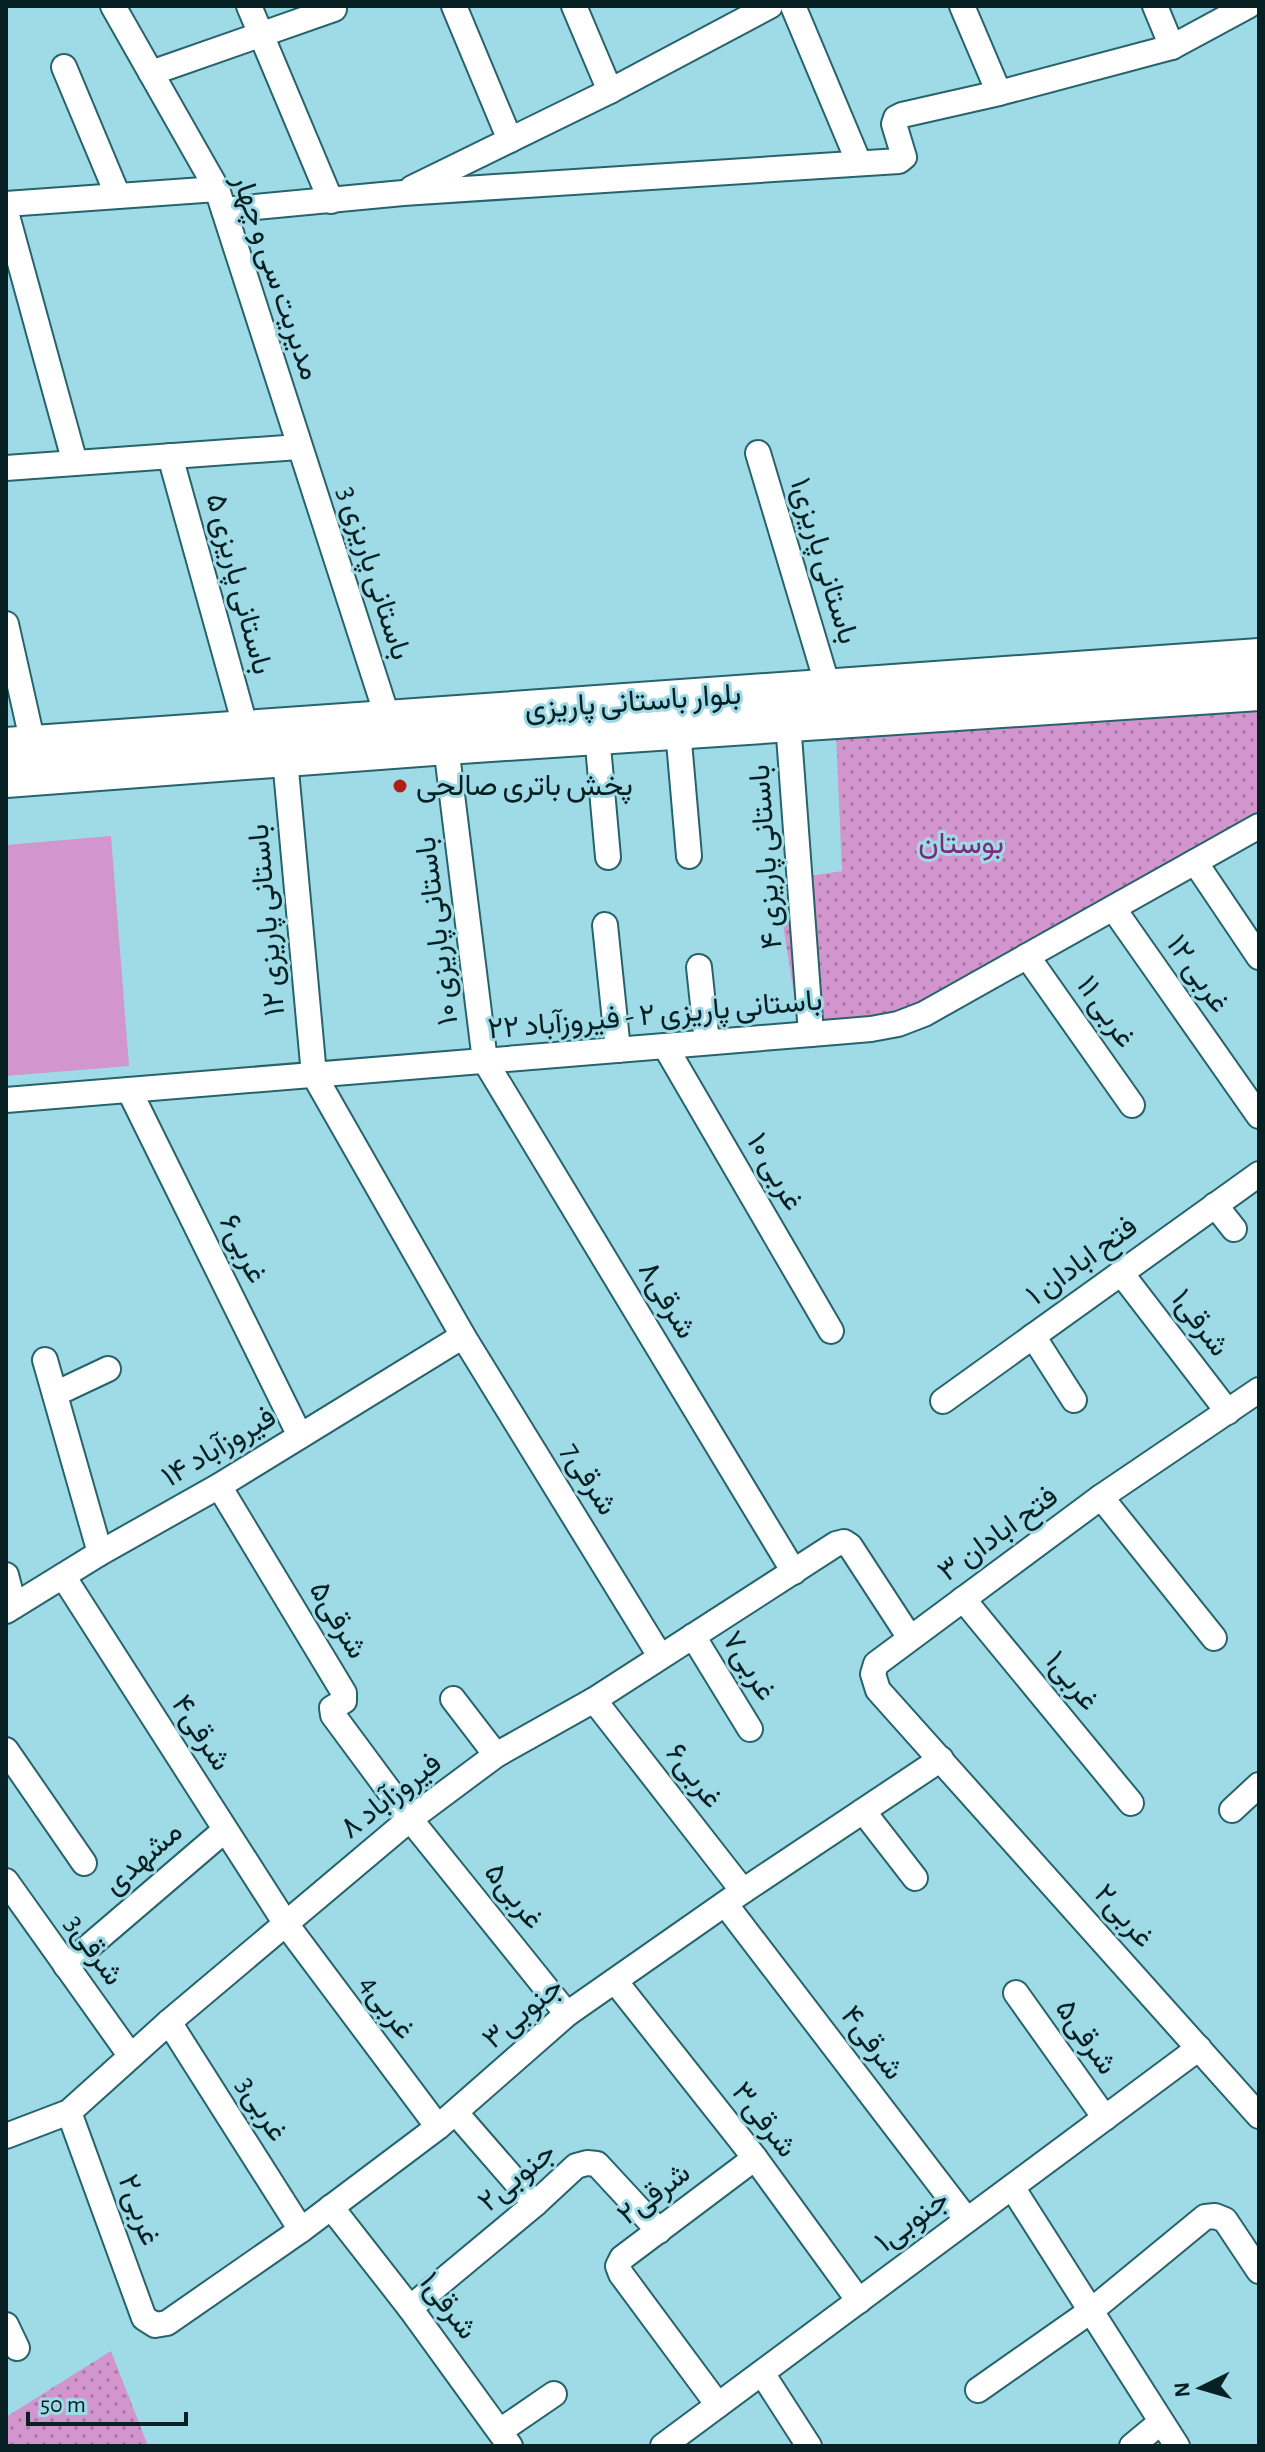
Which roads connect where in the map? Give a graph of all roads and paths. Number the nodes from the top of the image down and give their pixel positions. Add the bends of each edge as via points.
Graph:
1 (113, 6) edge
2 (249, 6) edge
3 (454, 6) edge
4 (574, 6) edge
5 (770, 6) edge
6 (793, 6) edge
7 (962, 6) edge
8 (1155, 6) edge
9 (1248, 6) edge
10 (334, 9) dead end
11 (261, 33) junction
12 (1172, 47) junction
13 (64, 67) dead end
14 (151, 73) junction
15 (610, 91) junction
16 (999, 93) junction
17 (510, 140) junction
18 (859, 163) junction
19 (403, 193) junction
20 (118, 196) junction
21 (220, 200) junction
22 (331, 201) junction
23 (6, 204) edge
24 (6, 212) edge
25 (299, 447) junction
26 (758, 453) dead end
27 (170, 456) junction
28 (75, 463) junction
29 (6, 468) edge
30 (6, 624) edge
31 (1259, 657) edge
32 (828, 687) junction
33 (1259, 692) edge
34 (388, 719) junction
35 (788, 722) junction
36 (246, 729) junction
37 (678, 730) junction
38 (597, 735) junction
39 (19, 745) edge
40 (446, 746) junction
41 (285, 759) junction
42 (6, 779) edge
43 (1259, 826) edge
44 (689, 856) dead end
45 (608, 857) dead end
46 (1195, 862) junction
47 (1113, 908) junction
48 (605, 925) dead end
49 (1027, 956) junction
50 (1259, 957) edge
51 (699, 967) dead end
52 (811, 1034) junction
53 (707, 1042) junction
54 (665, 1046) junction
55 (618, 1050) junction
56 (485, 1061) junction
57 (314, 1075) junction
58 (129, 1090) junction
59 (6, 1100) edge
60 (1132, 1105) dead end
61 (1259, 1116) edge
62 (1259, 1174) edge
63 (1215, 1205) junction
64 (1234, 1229) dead end
65 (1121, 1273) junction
66 (831, 1331) dead end
67 (463, 1336) junction
68 (1033, 1336) junction
69 (45, 1360) dead end
70 (108, 1369) dead end
71 (1259, 1390) edge
72 (55, 1394) junction
73 (1074, 1400) dead end
74 (943, 1401) dead end
75 (1228, 1412) junction
76 (300, 1436) junction
77 (219, 1486) junction
78 (1101, 1497) junction
79 (100, 1553) junction
80 (794, 1572) junction
81 (6, 1575) edge
82 (63, 1576) junction
83 (963, 1599) junction
84 (10, 1608) edge
85 (693, 1636) junction
86 (910, 1638) junction
87 (1214, 1638) dead end
88 (660, 1656) junction
89 (453, 1699) dead end
90 (594, 1700) junction
91 (750, 1729) dead end
92 (6, 1750) edge
93 (496, 1755) junction
94 (941, 1759) junction
95 (1259, 1785) edge
96 (1131, 1803) dead end
97 (1232, 1810) dead end
98 (863, 1811) junction
99 (410, 1819) junction
100 (225, 1830) junction
101 (84, 1863) dead end
102 (915, 1878) dead end
103 (6, 1881) edge
104 (735, 1898) junction
105 (286, 1924) junction
106 (66, 1966) junction
107 (615, 1981) junction
108 (1016, 1993) dead end
109 (567, 2014) junction
110 (169, 2022) junction
111 (1199, 2048) junction
112 (130, 2055) junction
113 (69, 2112) junction
114 (1259, 2116) edge
115 (1105, 2118) junction
116 (447, 2120) junction
117 (6, 2134) edge
118 (755, 2158) junction
119 (1012, 2187) junction
120 (535, 2204) junction
121 (331, 2207) junction
122 (967, 2220) junction
123 (301, 2230) junction
124 (659, 2231) junction
125 (1259, 2271) edge
126 (859, 2301) junction
127 (410, 2308) junction
128 (1092, 2310) junction
129 (6, 2325) edge
130 (155, 2325) joint
131 (17, 2348) dead end
132 (762, 2373) junction
133 (978, 2390) dead end
134 (554, 2394) dead end
135 (718, 2405) junction
136 (1161, 2422) junction
137 (505, 2438) edge
138 (663, 2446) edge
139 (809, 2446) edge
140 (1132, 2446) edge
141 (1177, 2446) edge

1 - 14 street, مدیریت سی و چهار
2 - 11 street
3 - 17 street
4 - 15 street
5 - 15 street
6 - 18 street
7 - 16 street
8 - 12 street
9 - 12 street
10 - 11 street
11 - 14 street
11 - 22 street
12 - 16 street
13 - 20 street
14 - 21 street, مدیریت سی و چهار
15 - 17 street
16 - 18 street via 896,118 904,157
17 - 19 street
18 - 19 street
19 - 22 street
20 - 21 street
20 - 23 street
21 - 22 street
21 - 25 street, مدیریت سی و چهار
24 - 28 street
25 - 27 street
25 - 34 street, باستانی پاریزی 3
26 - 32 street, باستانی پاریزی۱
27 - 28 street
27 - 36 street, باستانی پاریزی ۵
28 - 29 street
30 - 39 street
31 - 32 main road, بلوار باستانی پاریزی
32 - 34 main road, بلوار باستانی پاریزی
33 - 35 main road, بلوار باستانی پاریزی
34 - 36 main road, بلوار باستانی پاریزی
35 - 37 main road, بلوار باستانی پاریزی
35 - 52 street, باستانی پاریزی ۴
36 - 39 main road, بلوار باستانی پاریزی
37 - 38 main road, بلوار باستانی پاریزی
37 - 44 street
38 - 40 main road, بلوار باستانی پاریزی
38 - 45 street
40 - 41 main road, بلوار باستانی پاریزی
40 - 56 street, باستانی پاریزی ۱۰
41 - 42 main road, بلوار باستانی پاریزی
41 - 57 street, باستانی پاریزی ۱۲
43 - 46 street, باستانی پاریزی ۲ - فیروزآباد ۲۲
46 - 47 street, باستانی پاریزی ۲ - فیروزآباد ۲۲
46 - 50 street
47 - 49 street, باستانی پاریزی ۲ - فیروزآباد ۲۲
47 - 61 street, غربی ۱۲
48 - 55 street
49 - 52 street, باستانی پاریزی ۲ - فیروزآباد ۲۲ via 898,1024
49 - 60 street, غربی ۱۱
51 - 53 street
52 - 53 street, باستانی پاریزی ۲ - فیروزآباد ۲۲
53 - 54 street, باستانی پاریزی ۲ - فیروزآباد ۲۲
54 - 55 street, باستانی پاریزی ۲ - فیروزآباد ۲۲
54 - 66 street, غربی ۱۰
55 - 56 street, باستانی پاریزی ۲ - فیروزآباد ۲۲
56 - 57 street, باستانی پاریزی ۲ - فیروزآباد ۲۲
56 - 80 street, شرقی۸
57 - 58 street, باستانی پاریزی ۲ - فیروزآباد ۲۲
57 - 67 street, شرقی7
58 - 59 street, باستانی پاریزی ۲ - فیروزآباد ۲۲
58 - 76 street, غربی۶
62 - 63 street, فتح ابادان ۱
63 - 64 street
63 - 65 street, فتح ابادان ۱
65 - 68 street, فتح ابادان ۱
65 - 75 street, شرقی۱
67 - 76 street, فیروزآباد ۱۴
67 - 88 street, شرقی7
68 - 73 street
68 - 74 street, فتح ابادان ۱
69 - 72 street
70 - 72 street
71 - 75 street, فتح ابادان ۳
72 - 79 street
75 - 78 street, فتح ابادان ۳
76 - 77 street, فیروزآباد ۱۴
77 - 79 street, فیروزآباد ۱۴
77 - 99 street, شرقی۵ via 344,1693 344,1701 332,1708 333,1715
78 - 83 street, فتح ابادان ۳
78 - 87 street
79 - 82 street, فیروزآباد ۱۴
80 - 85 street, فیروزآباد ۸
80 - 86 street, فیروزآباد ۸ via 844,1542
81 - 84 street
82 - 84 street, فیروزآباد ۱۴
82 - 100 street, شرقی۴
83 - 86 street, فتح ابادان ۳
83 - 96 street, غربی۱
85 - 88 street, فیروزآباد ۸
85 - 91 street, غربی۷
86 - 94 street, فتح ابادان ۳ via 876,1664 873,1674 878,1690
88 - 90 street, فیروزآباد ۸
89 - 93 street
90 - 93 street, فیروزآباد ۸
90 - 104 street, غربی۶
92 - 101 street
93 - 99 street, فیروزآباد ۸
94 - 98 street, جنوبی۳
94 - 111 street, غربی۲
95 - 97 street
98 - 102 street
98 - 104 street, جنوبی۳
99 - 105 street, فیروزآباد ۸
99 - 109 street, غربی۵
100 - 105 street, شرقی۴
100 - 106 street, مشهدی
103 - 106 street, شرقی3
104 - 107 street, جنوبی۳
104 - 122 street, شرقی۴
105 - 110 street, فیروزآباد ۸
105 - 116 street, غربی4
106 - 112 street, شرقی3
107 - 109 street, جنوبی۳
107 - 118 street, شرقی۳
108 - 115 street, شرقی۵
109 - 116 street, جنوبی۳
110 - 112 street, فیروزآباد ۸
110 - 123 street, غربی3
111 - 114 street, غربی۲
111 - 115 street, جنوبی۱
112 - 113 street, فیروزآباد ۸
113 - 117 street, فیروزآباد ۸
113 - 130 street, غربی۲ via 144,2318
115 - 119 street, جنوبی۱
116 - 120 street, غربی4
116 - 121 street, جنوبی۳
118 - 124 street, شرقی۲
118 - 126 street, شرقی۳
119 - 122 street, جنوبی۱
119 - 128 street
120 - 124 street, جنوبی۲ via 576,2166 597,2164
120 - 127 street, جنوبی۲
121 - 123 street, جنوبی۳
121 - 127 street, شرقی۱
122 - 126 street, جنوبی۱
123 - 130 street, جنوبی۳ via 167,2323
124 - 135 street, شرقی۲ via 618,2266
125 - 128 street via 1225,2220 1205,2217
126 - 132 street, جنوبی۱
127 - 137 street, شرقی۱
128 - 133 street
128 - 136 street
129 - 131 street
132 - 135 street, جنوبی۱
132 - 139 street
134 - 137 street
135 - 138 street, جنوبی۱
136 - 140 street
136 - 141 street

